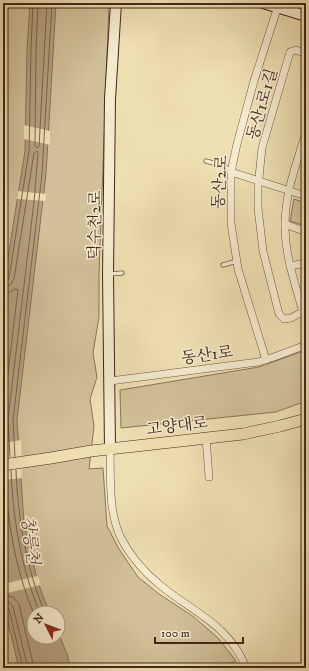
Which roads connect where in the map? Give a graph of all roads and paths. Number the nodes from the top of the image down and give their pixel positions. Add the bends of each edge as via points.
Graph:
1 (116, 3) edge
2 (263, 3) edge
3 (279, 6) edge
4 (306, 16) edge
5 (306, 54) edge
6 (306, 132) edge
7 (303, 153) edge
8 (206, 161) dead end
9 (231, 172) junction
10 (259, 181) junction
11 (289, 190) junction
12 (306, 196) edge
13 (285, 224) junction
14 (306, 232) edge
15 (237, 261) junction
16 (306, 263) edge
17 (223, 265) dead end
18 (290, 266) junction
19 (122, 273) dead end
20 (108, 274) junction
21 (305, 311) edge
22 (306, 345) edge
23 (266, 360) junction
24 (110, 381) junction
25 (306, 419) edge
26 (206, 438) junction
27 (110, 449) junction
28 (3, 464) edge
29 (209, 477) dead end
30 (246, 668) edge

1 - 20 street, 덕수천2로 via 110,99
2 - 3 street
3 - 4 street
3 - 9 street, 동산2로 via 252,88
5 - 10 street, 동산1로1길 via 296,50 290,52 262,148
6 - 7 street
7 - 11 street
8 - 9 lane via 224,166
9 - 10 street
9 - 15 street, 동산2로 via 230,222
10 - 11 street
10 - 21 street via 258,208 262,251 279,314 284,319
11 - 12 street
11 - 13 street
13 - 14 street
13 - 18 street
15 - 17 lane
15 - 23 street, 동산2로
16 - 18 street
18 - 21 street
19 - 20 lane
20 - 24 street, 덕수천2로
22 - 23 street, 동산1로
23 - 24 street, 동산1로
24 - 27 street, 덕수천2로
25 - 26 main road, 고양대로 via 243,434
26 - 27 main road, 고양대로
26 - 29 street
27 - 28 main road, 고양대로
27 - 30 street via 112,506 120,535 130,554 160,585 218,627 234,646

